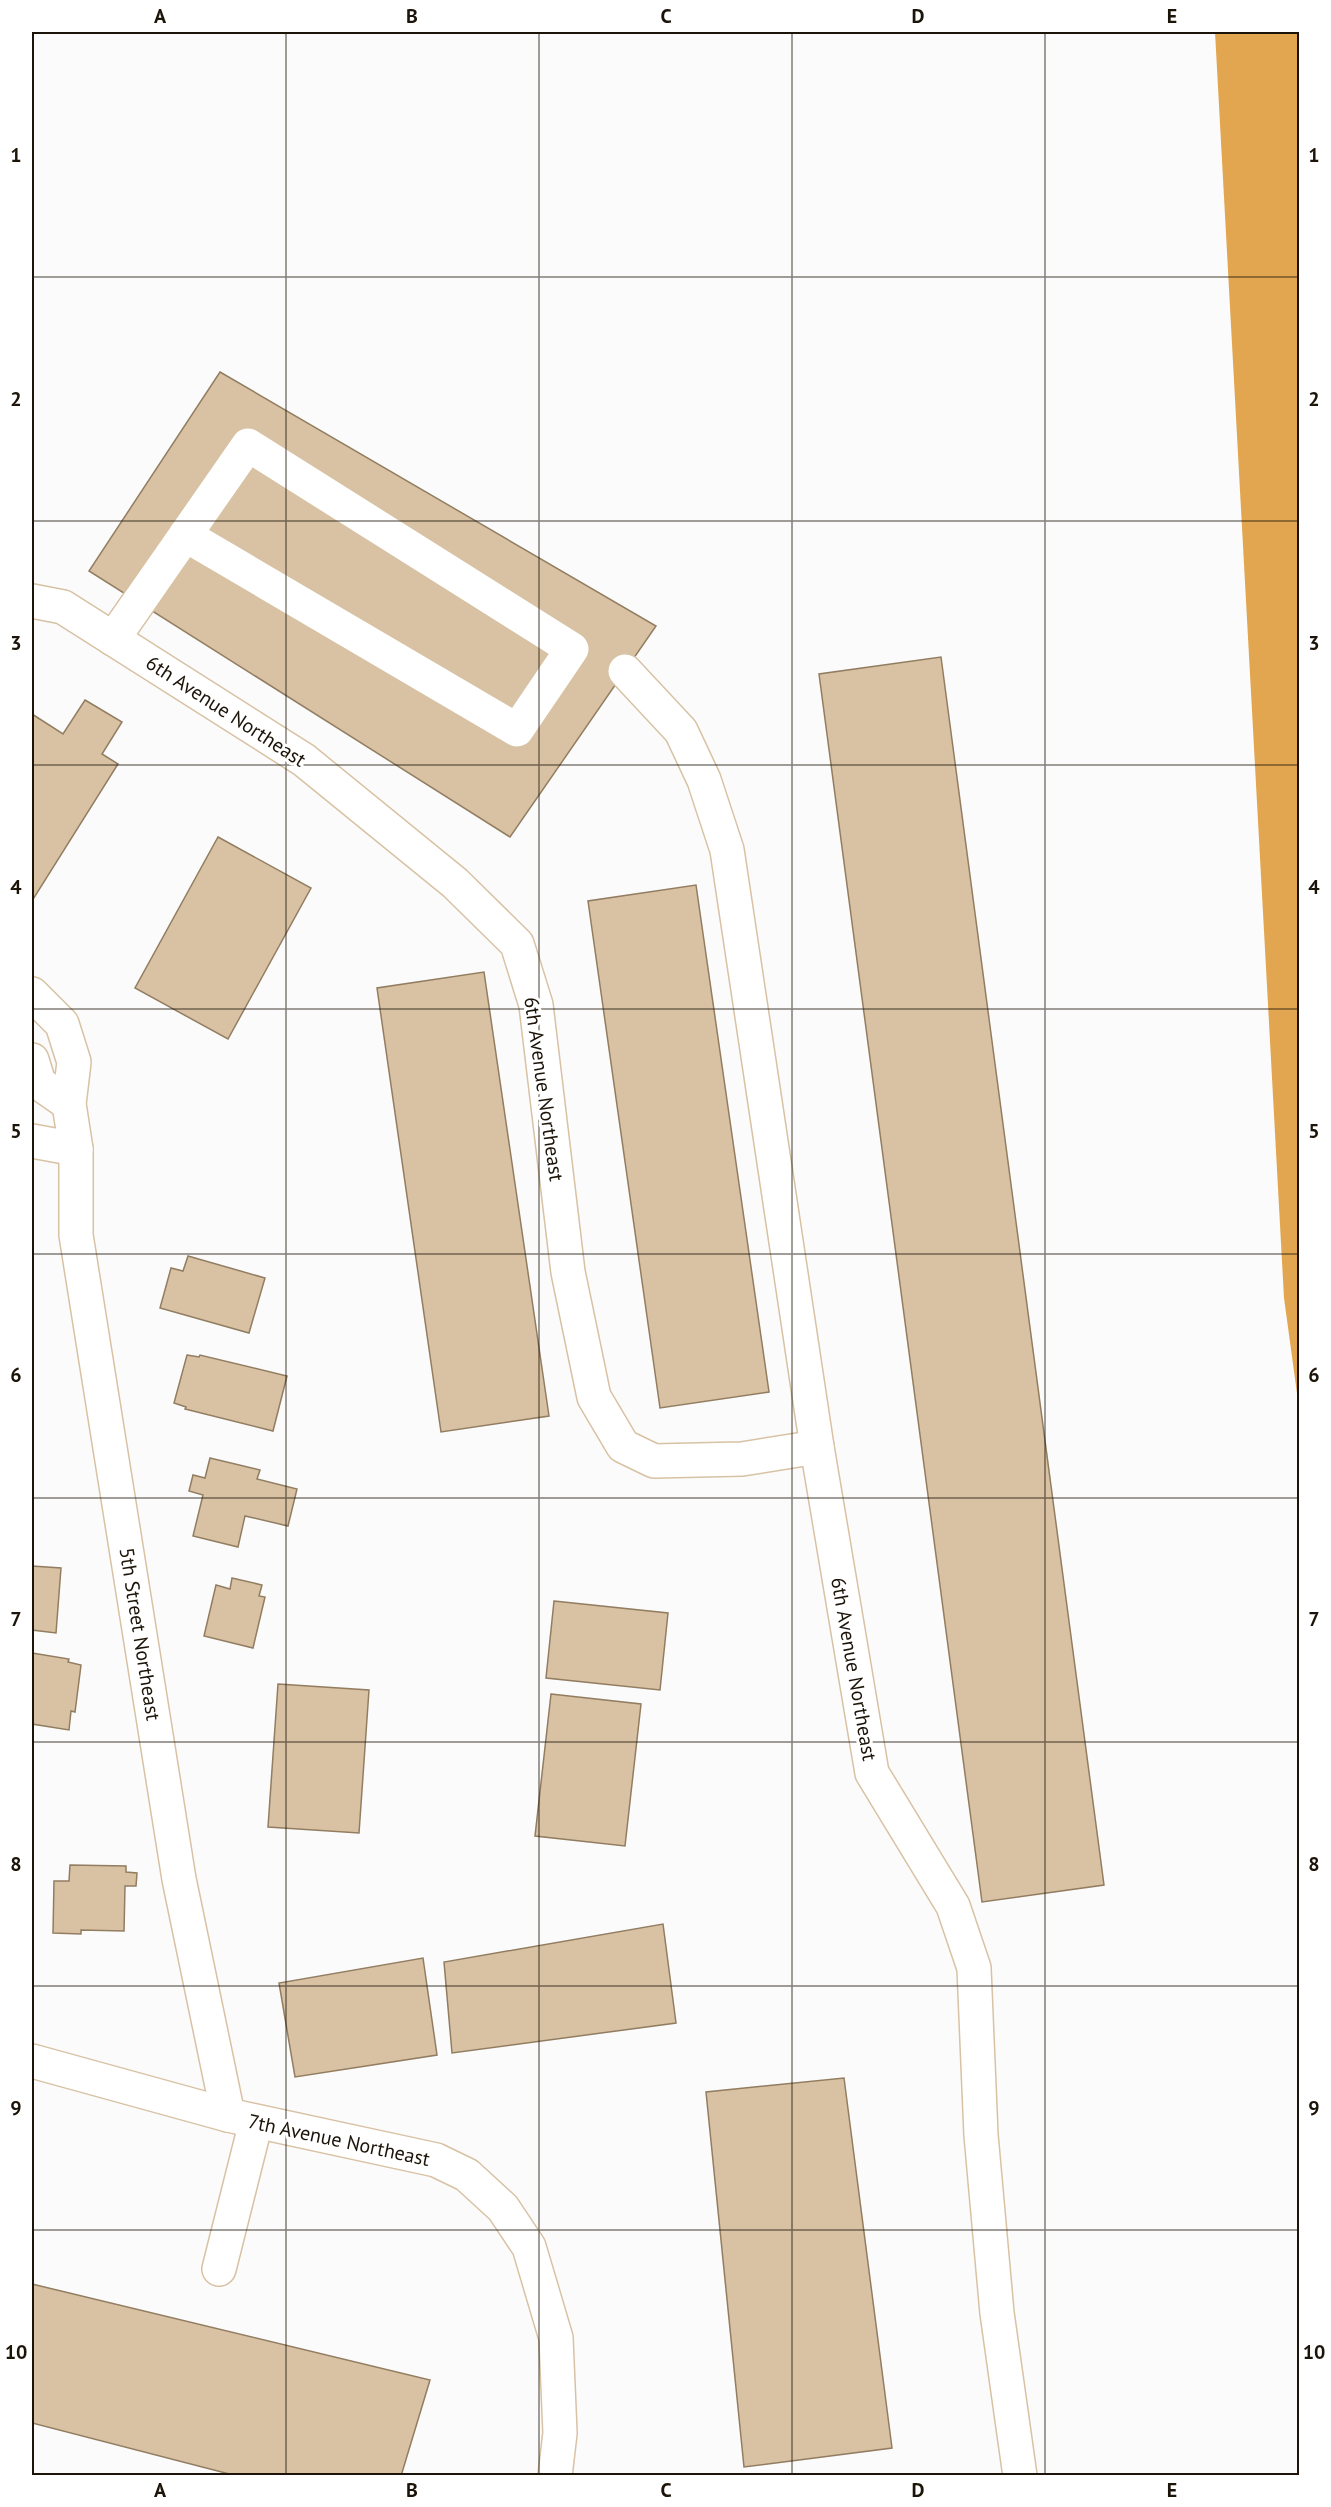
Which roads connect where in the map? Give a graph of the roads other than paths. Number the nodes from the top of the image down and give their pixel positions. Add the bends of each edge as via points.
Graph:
1 (185, 535) junction
2 (32, 601) edge
3 (113, 639) junction
4 (625, 671) dead end
5 (32, 994) edge
6 (32, 1060) edge
7 (32, 1100) edge
8 (69, 1104) junction
9 (32, 1141) edge
10 (76, 1149) junction
11 (817, 1447) junction
12 (32, 2061) edge
13 (242, 2119) junction
14 (219, 2269) dead end
15 (555, 2475) edge
16 (1020, 2475) edge

1 - 1 street via 248,446 572,650 517,730
1 - 3 street
2 - 3 street, 6th Avenue Northeast via 63,607
3 - 11 street, 6th Avenue Northeast via 304,760 455,883 517,944 536,1005 568,1272 594,1397 623,1446 654,1461 742,1459
4 - 11 street, 6th Avenue Northeast via 681,730 704,780 727,850
5 - 8 street, 5th Street Northeast via 62,1024 74,1062
6 - 8 street via 39,1083
7 - 8 street
8 - 10 street, 5th Street Northeast
9 - 10 street
10 - 13 street, 5th Street Northeast via 76,1235 179,1879
11 - 16 street, 6th Avenue Northeast via 872,1773 953,1906 974,1968 986,2194 997,2313
12 - 13 street, 7th Avenue Northeast
13 - 14 street
13 - 15 street, 7th Avenue Northeast via 436,2160 467,2175 503,2208 529,2247 556,2338 560,2433

